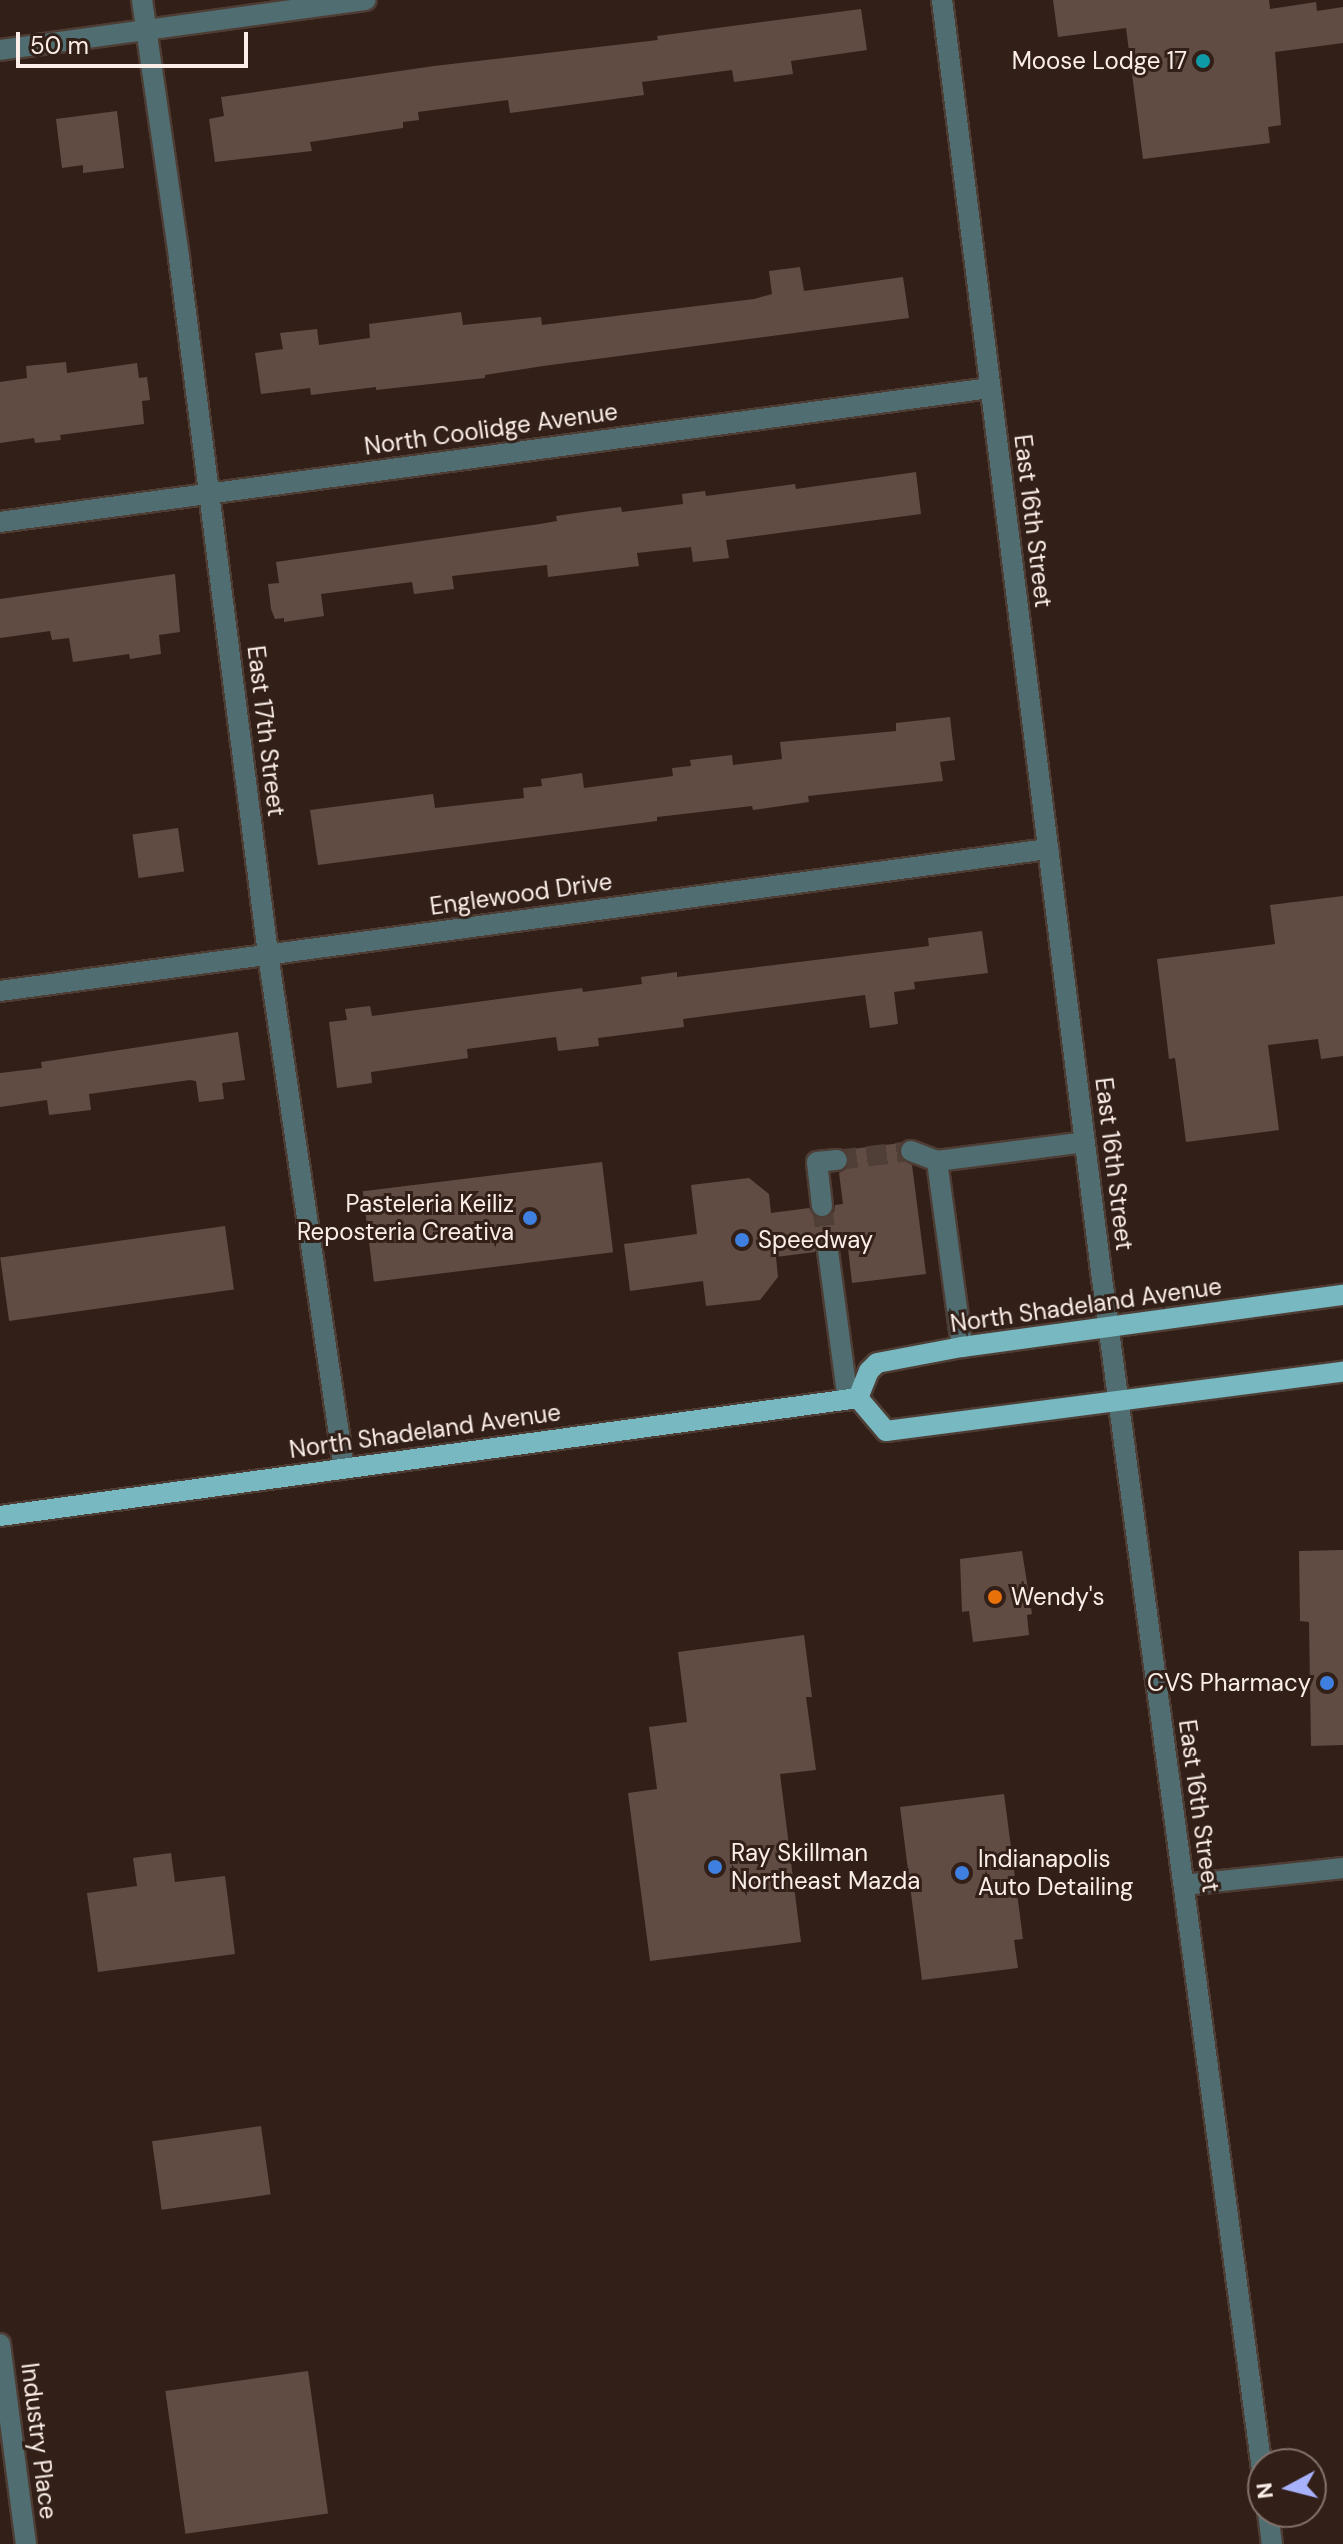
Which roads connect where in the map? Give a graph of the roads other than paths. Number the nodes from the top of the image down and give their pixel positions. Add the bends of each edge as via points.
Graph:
1 (142, 0) edge
2 (366, 0) edge
3 (942, 0) edge
4 (146, 30) junction
5 (0, 50) edge
6 (990, 388) junction
7 (209, 493) junction
8 (0, 522) edge
9 (1048, 849) junction
10 (268, 954) junction
11 (0, 991) edge
12 (1085, 1142) junction
13 (911, 1151) tunnel mouth
14 (837, 1160) tunnel mouth
15 (937, 1161) junction
16 (822, 1206) tunnel mouth
17 (828, 1251) tunnel mouth
18 (1343, 1295) edge
19 (1108, 1327) junction
20 (962, 1347) junction
21 (1343, 1372) edge
22 (853, 1399) junction
23 (1118, 1401) junction
24 (344, 1468) junction
25 (0, 1516) edge
26 (1343, 1868) edge
27 (1184, 1885) junction
28 (0, 2344) edge
29 (1259, 2448) edge
30 (26, 2544) edge

1 - 4 street, East 17th Street
2 - 4 street
3 - 6 street, East 16th Street
4 - 5 street
4 - 7 street, East 17th Street
6 - 7 street, North Coolidge Avenue
6 - 9 street, East 16th Street
7 - 8 street, North Coolidge Avenue
7 - 10 street, East 17th Street
9 - 10 street, Englewood Drive
9 - 12 street, East 16th Street
10 - 11 street, Englewood Drive
10 - 24 street, East 17th Street
12 - 15 street
12 - 19 street, East 16th Street
13 - 15 street
14 - 16 street via 817,1162
15 - 20 street
17 - 22 street
18 - 19 main road, North Shadeland Avenue
19 - 20 main road, North Shadeland Avenue
19 - 23 street, East 16th Street
20 - 22 main road, North Shadeland Avenue via 877,1363
21 - 23 main road
22 - 23 main road via 886,1431
22 - 24 main road, North Shadeland Avenue
23 - 27 street, East 16th Street
24 - 25 main road, North Shadeland Avenue
26 - 27 street
27 - 29 street, East 16th Street
28 - 30 street, Industry Place

